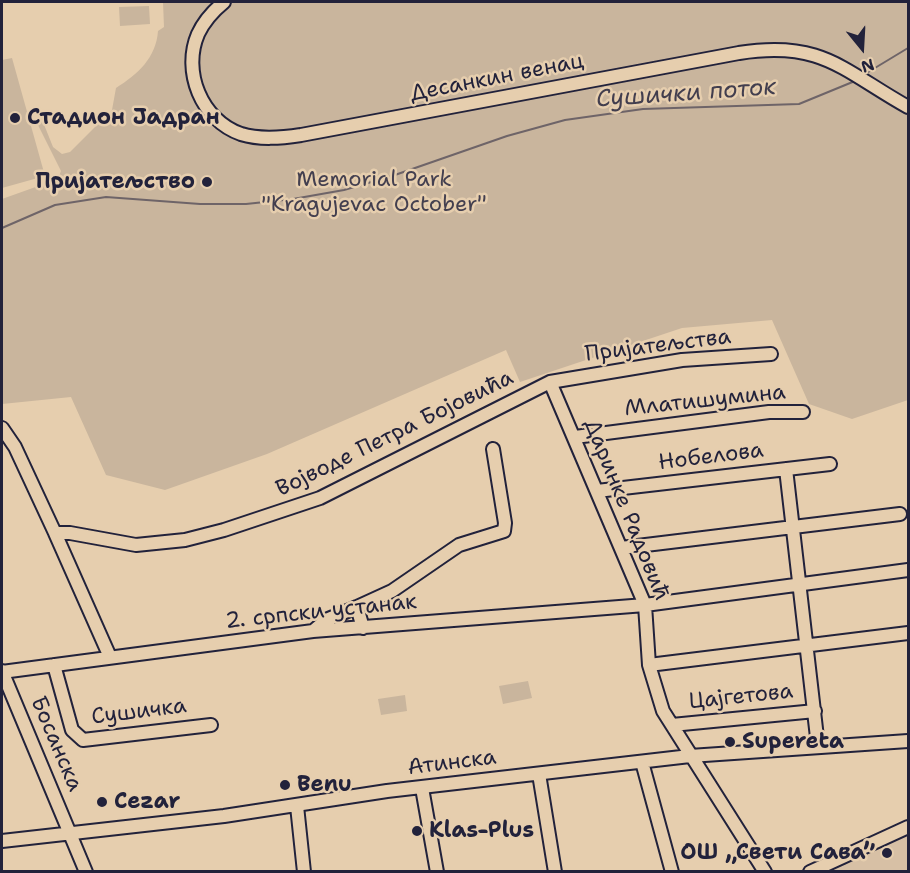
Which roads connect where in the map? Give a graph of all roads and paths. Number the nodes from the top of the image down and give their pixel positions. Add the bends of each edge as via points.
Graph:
1 (224, 2) edge
2 (909, 107) edge
3 (771, 354) dead end
4 (550, 382) junction
5 (803, 412) dead end
6 (2, 428) edge
7 (575, 437) junction
8 (493, 449) dead end
9 (830, 464) dead end
10 (786, 469) junction
11 (597, 491) junction
12 (900, 514) dead end
13 (794, 526) junction
14 (55, 533) junction
15 (621, 548) junction
16 (909, 570) edge
17 (800, 585) junction
18 (645, 605) junction
19 (357, 607) junction
20 (363, 628) junction
21 (313, 631) junction
22 (909, 633) edge
23 (808, 647) junction
24 (110, 657) junction
25 (54, 665) junction
26 (650, 665) junction
27 (2, 672) edge
28 (815, 711) junction
29 (211, 725) dead end
30 (672, 725) junction
31 (909, 741) edge
32 (818, 746) junction
33 (690, 756) junction
34 (642, 762) junction
35 (539, 774) junction
36 (422, 788) junction
37 (297, 806) junction
38 (909, 827) edge
39 (72, 834) junction
40 (2, 841) edge
41 (87, 872) edge
42 (304, 872) edge
43 (437, 872) edge
44 (555, 872) edge
45 (672, 872) edge
46 (765, 872) edge
47 (810, 872) edge

1 - 2 street, Десанкин венац via 205,20 196,39 191,62 195,84 204,103 219,120 237,132 262,138 311,133 764,49 811,53 852,72
3 - 4 street, Пријатељства via 682,360
4 - 7 street, Даринке Радовић
4 - 14 street, Војводе Петра Бојовића via 320,498 263,519 185,540 148,544 122,544 70,532
5 - 7 street, Млатишумина via 769,412
6 - 14 street via 15,447
7 - 11 street, Даринке Радовић
8 - 19 street via 506,523 501,534 459,545 392,591
9 - 10 street, Нобелова
10 - 11 street, Нобелова
10 - 13 street
11 - 15 street, Даринке Радовић
12 - 13 street
13 - 15 street
13 - 17 street
14 - 24 street
15 - 18 street, Даринке Радовић
16 - 17 street, 2. српски устанак
17 - 18 street, 2. српски устанак
17 - 23 street
18 - 20 street, 2. српски устанак
18 - 26 street, Даринке Радовић
19 - 20 street
19 - 21 street via 326,620
20 - 21 street, 2. српски устанак
21 - 24 street, 2. српски устанак
22 - 23 street
23 - 26 street
23 - 28 street
24 - 25 street, 2. српски устанак
25 - 27 street, 2. српски устанак
25 - 29 street, Сушичка via 72,730 83,740
26 - 30 street, Даринке Радовић via 654,688
27 - 39 street, Босанска
28 - 30 street, Цајгетова
28 - 32 street
30 - 33 street, Даринке Радовић
31 - 32 street, Атинска
32 - 33 street, Атинска
33 - 34 street, Атинска
33 - 46 street, Даринке Радовић
34 - 35 street, Атинска
34 - 45 street
35 - 36 street, Атинска
35 - 44 street
36 - 37 street, Атинска
36 - 43 street
37 - 39 street, Атинска
37 - 42 street
38 - 47 street
39 - 40 street, Атинска
39 - 41 street, Босанска

